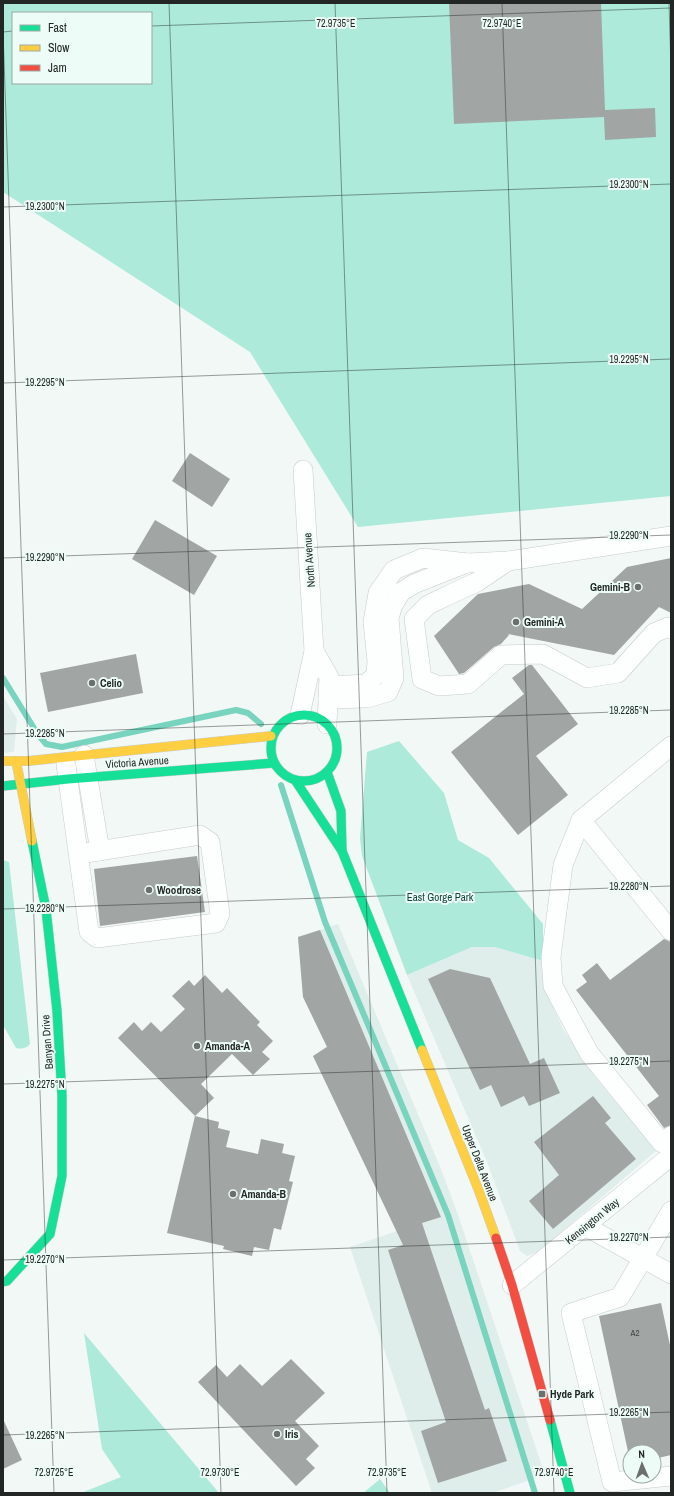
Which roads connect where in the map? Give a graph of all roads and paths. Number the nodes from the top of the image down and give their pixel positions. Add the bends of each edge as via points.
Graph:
1 (303, 470) dead end
2 (671, 536) edge
3 (508, 561) junction
4 (671, 629) edge
5 (314, 651) junction
6 (384, 666) junction
7 (328, 692) junction
8 (300, 716) junction
9 (327, 724) junction
10 (271, 736) junction
11 (671, 746) edge
12 (163, 753) junction
13 (84, 755) junction
14 (65, 757) junction
15 (16, 761) junction
16 (3, 762) edge
17 (274, 763) junction
18 (164, 772) junction
19 (327, 772) junction
20 (87, 777) junction
21 (68, 779) junction
22 (295, 780) junction
23 (20, 784) junction
24 (3, 786) edge
25 (581, 820) junction
26 (100, 851) junction
27 (342, 851) junction
28 (79, 854) junction
29 (671, 931) edge
30 (671, 1136) edge
31 (671, 1156) edge
32 (671, 1211) edge
33 (585, 1226) junction
34 (643, 1259) junction
35 (671, 1274) edge
36 (3, 1282) edge
37 (512, 1285) junction
38 (671, 1476) edge
39 (570, 1493) edge

1 - 5 street, North Avenue
2 - 3 street
3 - 4 street via 477,582 428,605 414,619 422,679 439,686 468,684 502,655 543,654 587,678 618,673 654,633 668,627
3 - 6 street via 468,563 414,584 401,592 389,618
5 - 7 street via 329,676
5 - 8 street
6 - 7 street via 366,684
6 - 7 street via 394,678 397,691 367,698
7 - 9 street
8 - 9 street via 312,715
8 - 10 street via 293,716 284,721
9 - 19 street via 336,739 337,748 336,757
10 - 12 street, Victoria Avenue
10 - 17 street
11 - 25 street
12 - 13 street, Victoria Avenue
12 - 18 street
13 - 14 street, Victoria Avenue
13 - 20 street
14 - 15 street, Victoria Avenue
14 - 21 street
15 - 16 street, Victoria Avenue
15 - 23 street, Banyan Drive
17 - 18 street, Victoria Avenue
17 - 22 street via 282,773
18 - 20 street, Victoria Avenue
19 - 22 street via 312,780
19 - 27 street, Upper Delta Avenue via 341,811
20 - 21 street, Victoria Avenue
20 - 26 street
21 - 23 street, Victoria Avenue
21 - 28 street
22 - 27 street, Upper Delta Avenue
23 - 24 street, Victoria Avenue
23 - 36 street, Banyan Drive via 46,909 57,1011 62,1096 62,1176 50,1234
25 - 29 street
25 - 30 street via 564,865 551,957 553,986 589,1053 662,1143
26 - 28 street
26 - 28 street via 200,836 210,842 220,914 216,923 97,938 89,932
27 - 37 street, Upper Delta Avenue via 476,1184
31 - 33 street, Kensington Way
32 - 34 street
33 - 34 street
33 - 37 street, Kensington Way
34 - 35 street
34 - 38 street via 620,1297 572,1313 612,1482
37 - 39 street, Upper Delta Avenue

